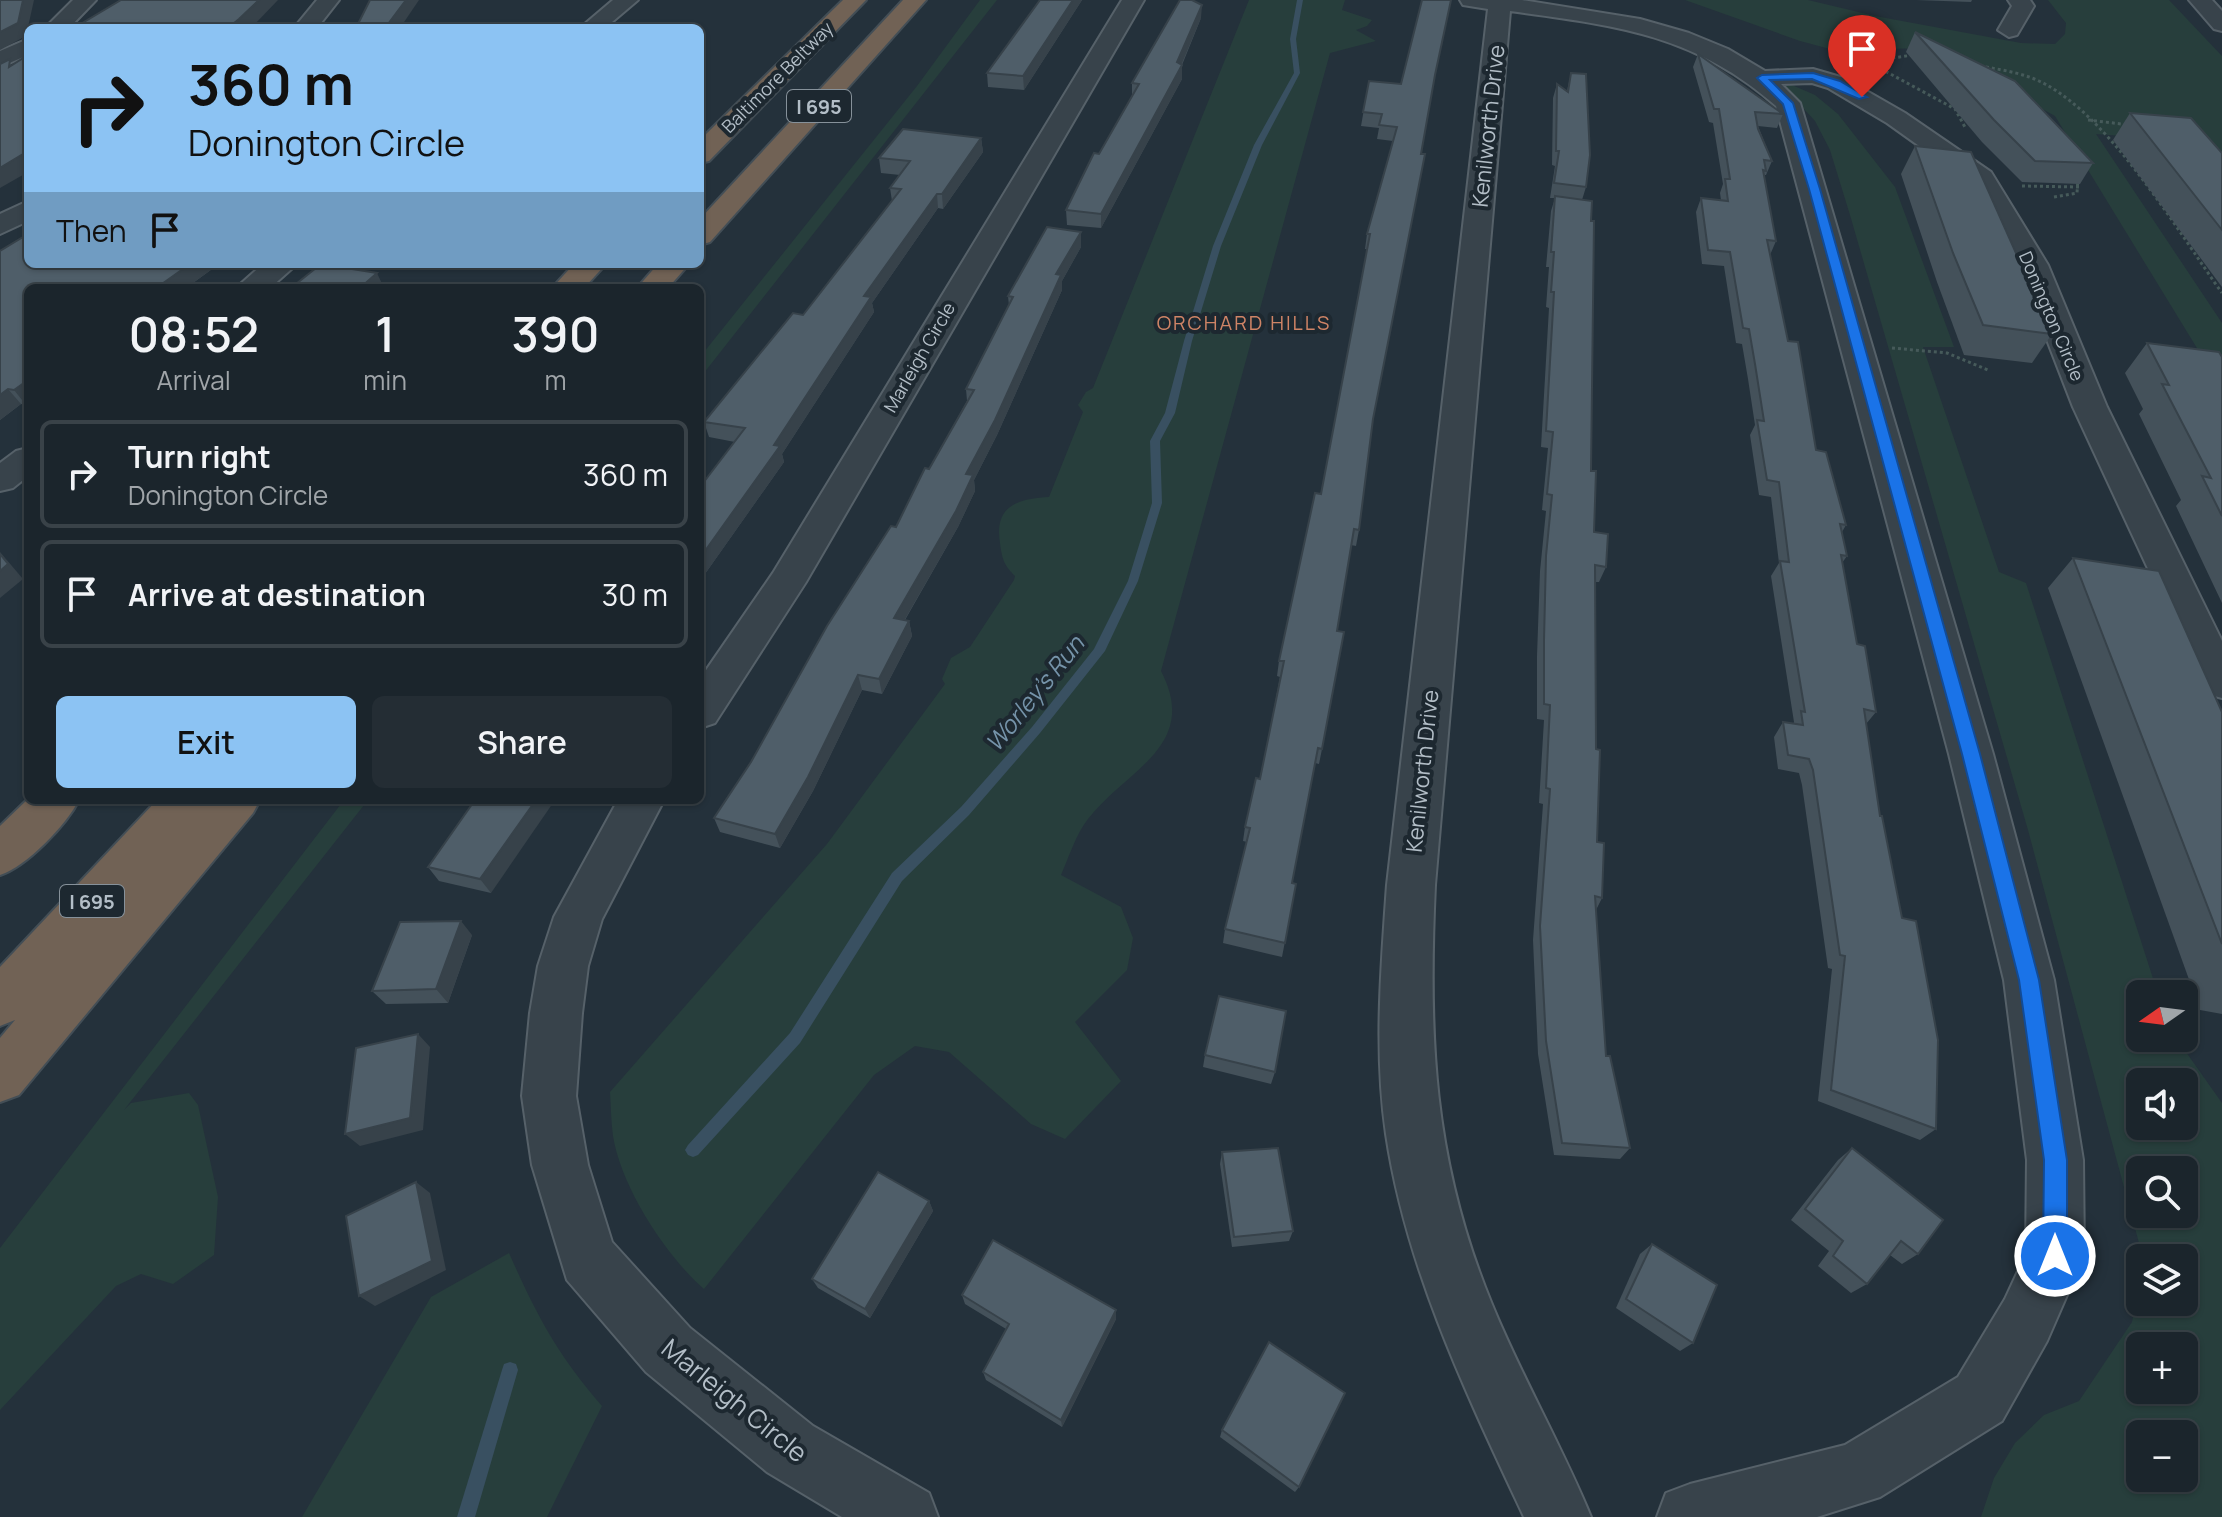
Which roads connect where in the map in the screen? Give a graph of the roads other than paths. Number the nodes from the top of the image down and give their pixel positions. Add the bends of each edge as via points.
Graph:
1 (85, 0) edge
2 (328, 0) edge
3 (627, 0) edge
4 (855, 0) edge
5 (915, 0) edge
6 (1133, 0) edge
7 (2019, 0) edge
8 (2200, 0) edge
9 (1491, 1) edge
10 (60, 24) edge
11 (308, 24) edge
12 (596, 24) edge
13 (2222, 24) edge
14 (2009, 30) dead end
15 (24, 48) edge
16 (0, 60) edge
17 (1762, 78) junction
18 (704, 151) edge
19 (24, 211) edge
20 (722, 212) junction
21 (0, 226) edge
22 (704, 232) edge
23 (704, 254) edge
24 (277, 268) edge
25 (587, 268) edge
26 (670, 268) edge
27 (692, 268) edge
28 (256, 284) edge
29 (571, 284) edge
30 (656, 284) edge
31 (678, 284) edge
32 (24, 462) edge
33 (0, 480) edge
34 (2222, 683) edge
35 (704, 706) edge
36 (45, 804) edge
37 (52, 804) edge
38 (181, 804) edge
39 (234, 804) edge
40 (639, 804) edge
41 (0, 843) edge
42 (0, 856) edge
43 (0, 1003) edge
44 (0, 1077) edge
45 (905, 1517) edge
46 (1558, 1517) edge
47 (1690, 1517) edge

1 - 10 street
2 - 11 street
3 - 12 street
4 - 18 highway, Baltimore Beltway / I 695
5 - 20 highway, I 695
6 - 35 street, Marleigh Circle via 787,582
7 - 14 street via 2023,6
8 - 13 street
9 - 17 street via 1571,11 1659,31 1724,55
9 - 46 street, Kenilworth Drive via 1403,1000 1420,1168 1441,1245 1473,1335
15 - 16 street
17 - 34 street, Donington Circle via 1813,76 1836,83 1982,178 2033,265 2090,407
17 - 47 street via 1788,103 1967,739 2029,980 2055,1160 2055,1256 2026,1320 1980,1399 1857,1474
19 - 21 street
20 - 22 highway, I 695
20 - 23 highway
24 - 28 street
25 - 29 highway
26 - 30 highway
27 - 31 highway
32 - 33 street
36 - 41 highway
37 - 42 highway
38 - 43 highway, I 695
39 - 44 highway
40 - 45 street, Marleigh Circle via 578,917 556,1013 549,1096 560,1165 588,1259 668,1350 790,1449

